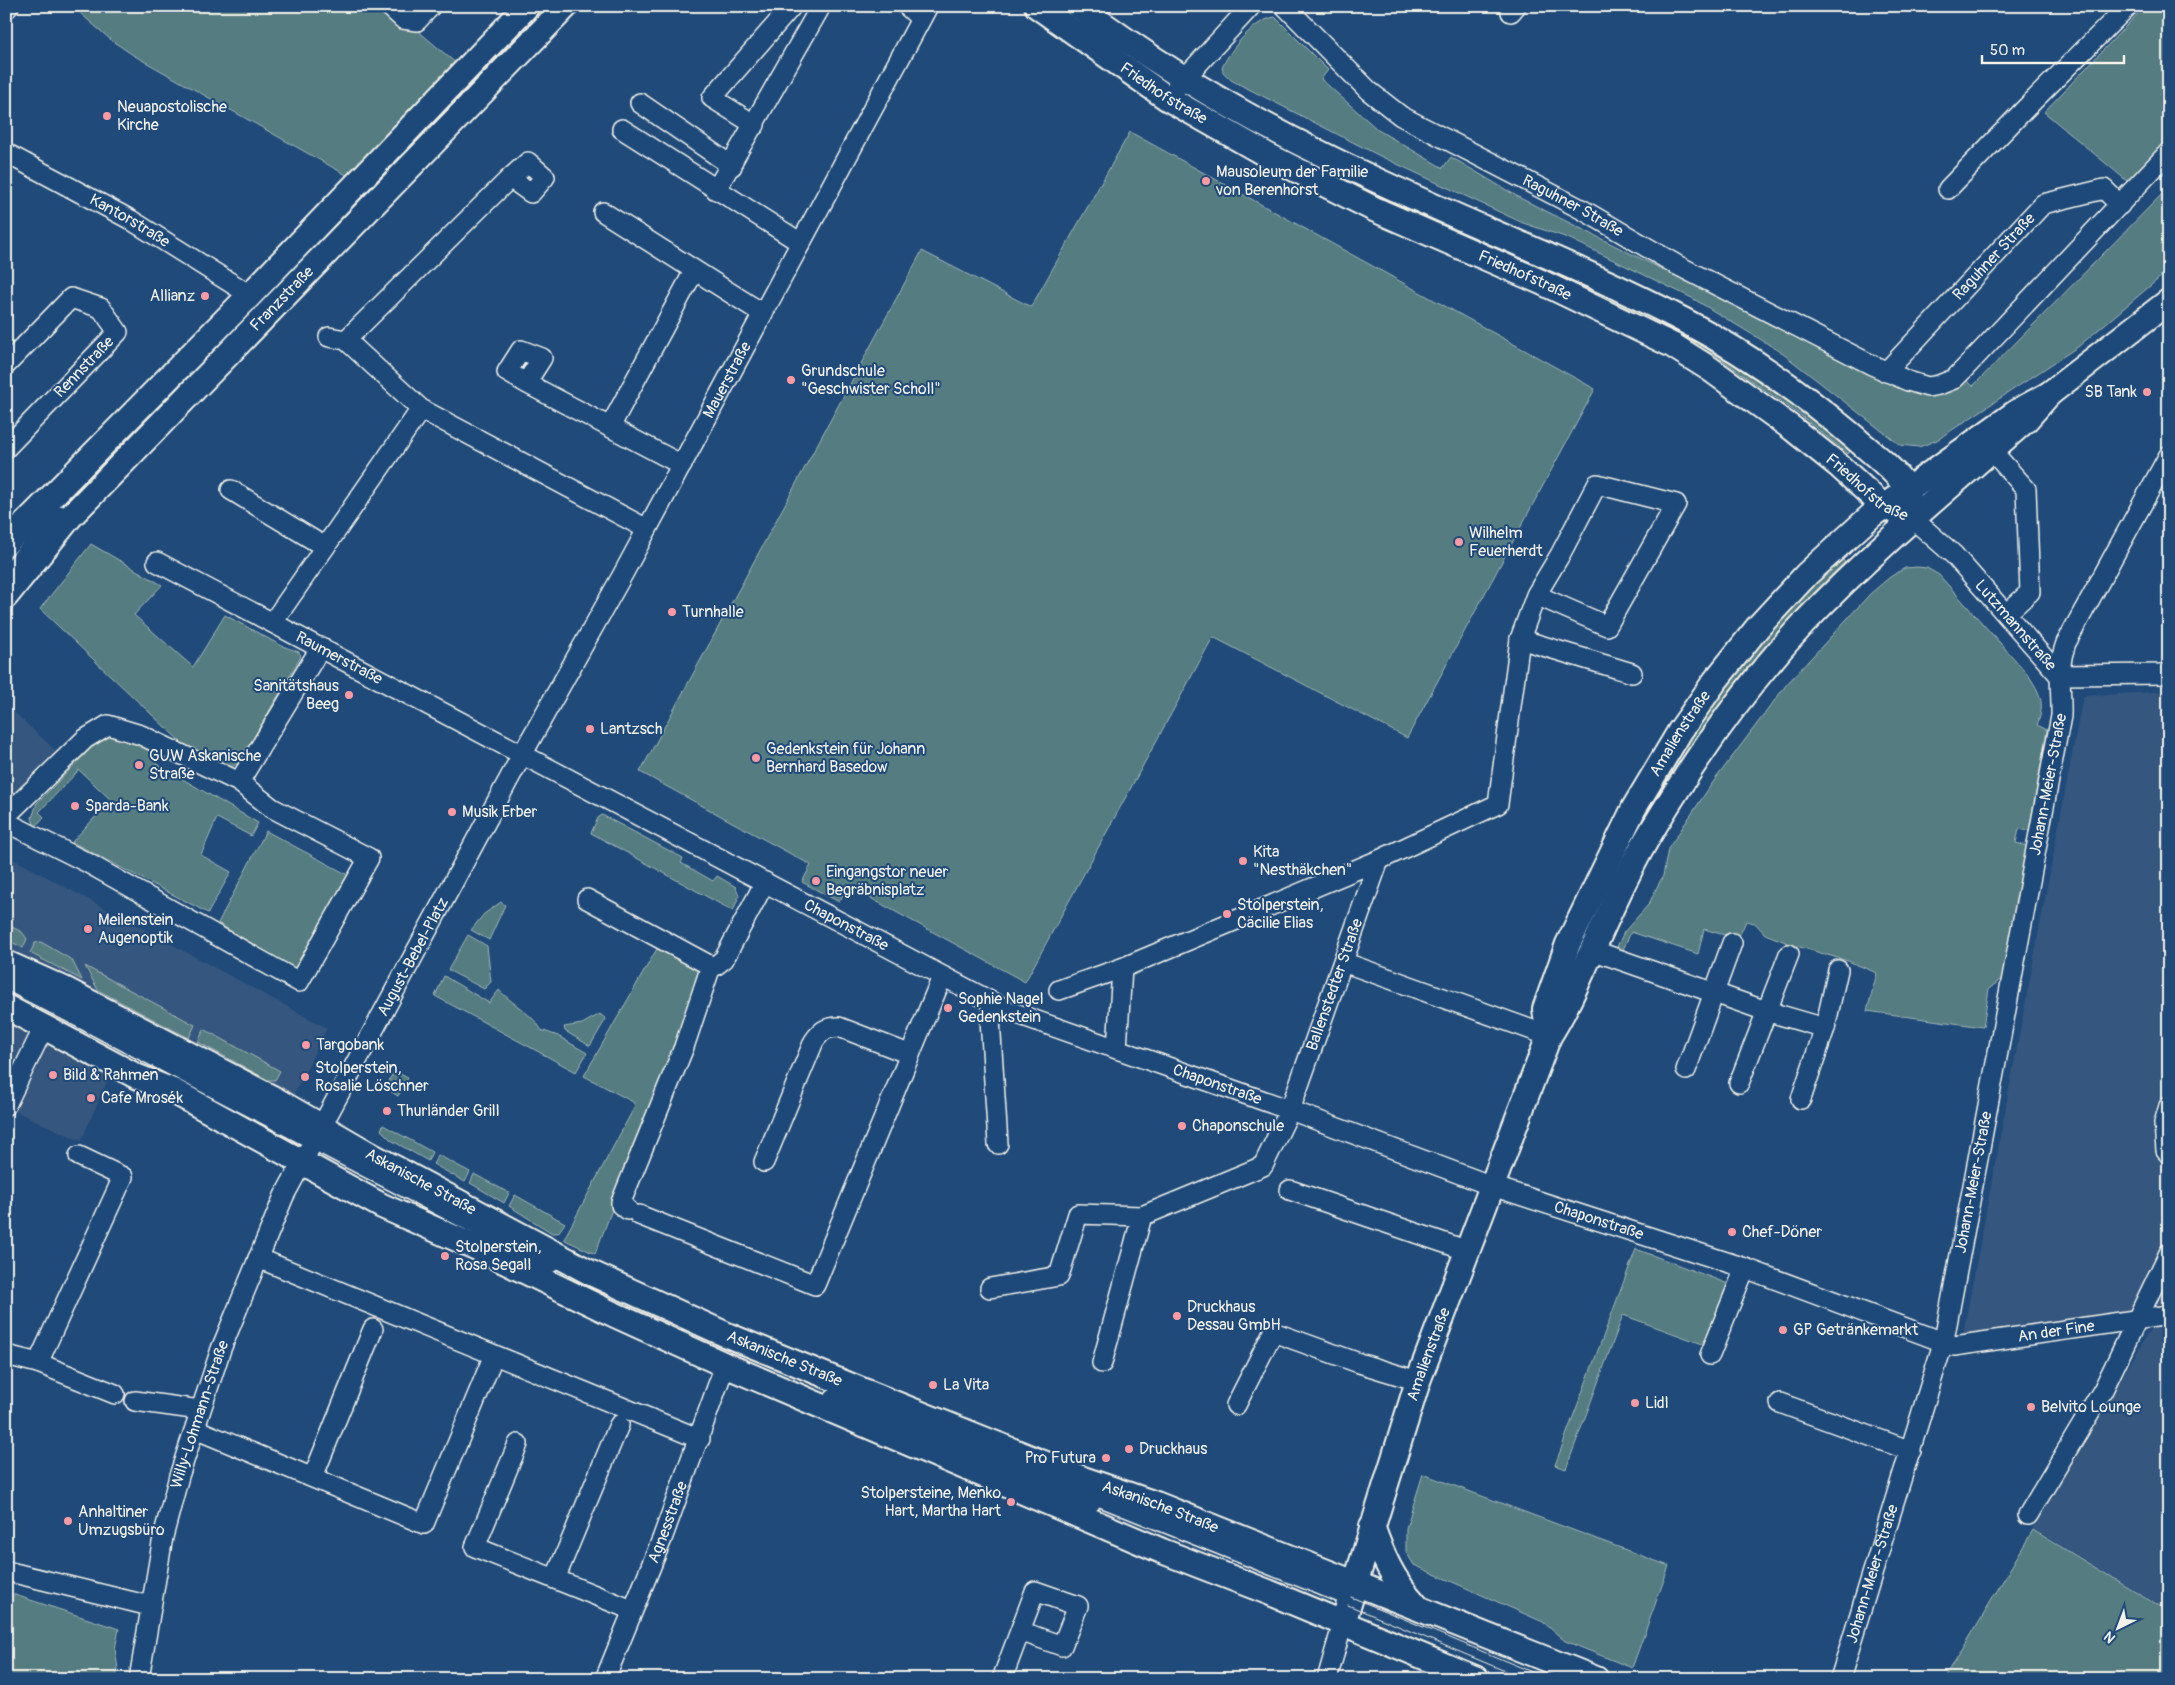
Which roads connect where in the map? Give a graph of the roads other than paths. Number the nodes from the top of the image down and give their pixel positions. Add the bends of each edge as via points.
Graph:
1 (9, 6) edge
2 (389, 6) edge
3 (431, 6) edge
4 (527, 6) edge
5 (539, 6) edge
6 (551, 6) edge
7 (566, 6) edge
8 (792, 6) edge
9 (821, 6) edge
10 (907, 6) edge
11 (1037, 6) edge
12 (1078, 6) edge
13 (1251, 6) edge
14 (1285, 6) edge
15 (2128, 6) edge
16 (6, 9) edge
17 (924, 13) edge
18 (1184, 79) junction
19 (1166, 98) junction
20 (640, 102) dead end
21 (754, 125) junction
22 (622, 128) dead end
23 (2169, 152) edge
24 (6, 153) edge
25 (732, 166) junction
26 (510, 178) dead end
27 (1948, 189) dead end
28 (716, 190) junction
29 (2120, 205) junction
30 (603, 212) dead end
31 (800, 243) junction
32 (694, 271) junction
33 (250, 294) junction
34 (2169, 301) edge
35 (762, 313) junction
36 (6, 365) edge
37 (1886, 372) junction
38 (526, 383) dead end
39 (2049, 394) junction
40 (421, 409) junction
41 (610, 427) junction
42 (6, 448) edge
43 (1991, 450) junction
44 (2169, 454) edge
45 (682, 465) junction
46 (1906, 488) junction
47 (231, 490) dead end
48 (1883, 506) junction
49 (1913, 519) junction
50 (647, 530) junction
51 (6, 543) edge
52 (325, 548) junction
53 (6, 560) edge
54 (157, 562) dead end
55 (6, 577) edge
56 (1536, 595) junction
57 (6, 596) edge
58 (2006, 614) junction
59 (273, 622) junction
60 (1520, 639) junction
61 (321, 647) junction
62 (1632, 673) dead end
63 (2169, 674) edge
64 (2059, 675) junction
65 (523, 753) junction
66 (239, 782) junction
67 (6, 816) edge
68 (6, 822) edge
69 (1379, 860) junction
70 (765, 882) junction
71 (587, 899) dead end
72 (1732, 943) dead end
73 (1592, 950) junction
74 (1789, 954) dead end
75 (6, 962) edge
76 (1343, 962) junction
77 (711, 966) junction
78 (1122, 968) junction
79 (1838, 970) dead end
80 (942, 977) junction
81 (6, 978) edge
82 (6, 990) edge
83 (1059, 990) dead end
84 (1715, 994) junction
85 (996, 1006) junction
86 (6, 1007) edge
87 (1766, 1011) junction
88 (44, 1027) junction
89 (1825, 1028) junction
90 (1549, 1036) junction
91 (1117, 1049) junction
92 (909, 1054) junction
93 (1686, 1070) dead end
94 (1739, 1083) dead end
95 (1801, 1099) dead end
96 (6, 1105) edge
97 (2169, 1106) edge
98 (1290, 1110) junction
99 (311, 1144) junction
100 (998, 1144) dead end
101 (2169, 1154) edge
102 (78, 1156) dead end
103 (764, 1162) dead end
104 (1492, 1186) junction
105 (1290, 1190) dead end
106 (1142, 1216) junction
107 (1468, 1251) junction
108 (2169, 1254) edge
109 (258, 1258) junction
110 (1745, 1268) junction
111 (990, 1288) dead end
112 (2169, 1314) edge
113 (2136, 1319) junction
114 (373, 1329) dead end
115 (1944, 1340) junction
116 (6, 1354) edge
117 (494, 1355) junction
118 (1710, 1355) dead end
119 (38, 1363) junction
120 (1102, 1363) dead end
121 (725, 1365) junction
122 (1418, 1381) junction
123 (115, 1394) dead end
124 (135, 1401) dead end
125 (1780, 1403) dead end
126 (1236, 1405) dead end
127 (200, 1410) junction
128 (618, 1425) dead end
129 (195, 1429) junction
130 (700, 1438) junction
131 (518, 1444) dead end
132 (1911, 1452) junction
133 (313, 1478) junction
134 (2028, 1515) dead end
135 (1372, 1526) junction
136 (6, 1571) edge
137 (555, 1579) junction
138 (1349, 1602) junction
139 (150, 1606) junction
140 (1417, 1607) junction
141 (632, 1610) junction
142 (1020, 1631) dead end
143 (139, 1679) edge
144 (605, 1679) edge
145 (1002, 1679) edge
146 (1327, 1679) edge
147 (1477, 1679) edge
148 (1596, 1679) edge
149 (1840, 1679) edge

1 - 16 street
2 - 3 street via 404,19 417,21
4 - 33 main road, Franzstraße
5 - 53 street
6 - 55 street via 40,535
7 - 57 main road, Franzstraße via 80,507 36,556
8 - 21 street via 712,98
9 - 21 street
10 - 17 street
11 - 19 main road, Friedhofstraße
12 - 18 main road, Friedhofstraße
13 - 18 street
14 - 37 street, Raguhner Straße via 1368,91 1401,116 1583,210 1677,265
15 - 27 street
17 - 31 street, Mauerstraße
18 - 19 street
18 - 46 main road, Friedhofstraße via 1328,158 1609,283 1687,322 1776,376 1823,411 1875,455
19 - 48 main road, Friedhofstraße via 1208,124 1319,182 1672,345 1793,428
20 - 25 street
21 - 25 street
22 - 28 street
23 - 29 street, Raguhner Straße
24 - 33 street, Kantorstraße via 135,212
25 - 28 street
26 - 40 street via 337,339
28 - 31 street
29 - 37 street, Raguhner Straße via 1954,379 1928,387
29 - 37 street, Raguhner Straße via 2104,189 2043,204
30 - 32 street
31 - 35 street, Mauerstraße
32 - 35 street
32 - 41 street
33 - 51 main road, Franzstraße
34 - 39 main road
35 - 45 street, Mauerstraße
36 - 42 street, Rennstraße via 71,298 101,308 118,332
38 - 41 street
39 - 43 main road via 2026,420
39 - 46 main road via 2018,411
40 - 50 street
40 - 52 street
41 - 45 street
43 - 49 main road
43 - 58 street via 2026,489 2030,592
44 - 64 street via 2066,643 2060,658
45 - 50 street, Mauerstraße
46 - 48 main road, Amalienstraße
46 - 49 main road, Friedhofstraße
47 - 52 street
48 - 49 main road, Friedhofstraße
48 - 90 main road, Amalienstraße via 1834,548 1781,601 1715,681 1676,737 1634,808 1568,944 1545,1009
49 - 58 street, Lutzmannstraße via 1947,548
49 - 73 main road, Amalienstraße via 1803,624 1734,710 1653,829
50 - 65 street, Mauerstraße
52 - 59 street
54 - 59 street, Raumerstraße
56 - 56 street via 1607,626 1676,504 1596,484
56 - 60 street
58 - 64 street, Lutzmannstraße
59 - 61 street, Raumerstraße
60 - 62 street
60 - 69 street via 1498,804
61 - 65 street, Raumerstraße
61 - 66 street
63 - 64 street, Lutzmannstraße
64 - 115 street, Johann-Meier-Straße via 2061,716
65 - 70 street, Chaponstraße
65 - 99 street, August-Bebel-Platz
66 - 67 street via 141,735 108,725 85,739
66 - 68 street via 272,808 370,858 299,982 86,862
69 - 76 street, Ballenstedter Straße
69 - 78 street
70 - 77 street via 724,959
70 - 80 street, Chaponstraße
71 - 77 street
72 - 84 street
73 - 84 street
73 - 90 main road, Amalienstraße via 1564,1013
74 - 87 street
75 - 99 main road, Askanische Straße via 276,1100
76 - 90 street
76 - 98 street, Ballenstedter Straße
77 - 92 street via 684,1047 621,1202 634,1213 815,1285
78 - 83 street
78 - 91 street
79 - 89 street
80 - 85 street, Chaponstraße
80 - 92 street
81 - 99 street
82 - 99 street
84 - 87 street
84 - 93 street
85 - 91 street, Chaponstraße
85 - 100 street via 990,1019
86 - 88 main road, Askanische Straße
87 - 89 street
87 - 94 street
88 - 96 street
88 - 99 main road, Askanische Straße via 136,1076
89 - 95 street
90 - 104 main road, Amalienstraße
91 - 98 street, Chaponstraße
92 - 103 street via 839,1027 821,1031
97 - 101 street via 2164,1123
98 - 104 street, Chaponstraße
98 - 106 street, Ballenstedter Straße via 1263,1166
99 - 109 street, Willy-Lohmann-Straße via 284,1196
99 - 121 main road, Askanische Straße via 382,1206
99 - 138 main road, Askanische Straße via 369,1154 554,1254 727,1335 1083,1479 1156,1504
102 - 119 street via 123,1176
104 - 107 main road, Amalienstraße
104 - 110 street, Chaponstraße
105 - 107 street
106 - 111 street via 1078,1214 1059,1276
106 - 120 street
107 - 122 main road, Amalienstraße
108 - 113 street
109 - 117 street
109 - 127 street, Willy-Lohmann-Straße
110 - 115 street, Chaponstraße
110 - 118 street
112 - 113 street, An der Fine
113 - 115 street, An der Fine via 1954,1346
113 - 134 street via 2103,1390
114 - 133 street
115 - 132 street, Johann-Meier-Straße
116 - 119 street
117 - 130 street
117 - 133 street via 424,1524
119 - 123 street
121 - 130 street, Agnesstraße
121 - 138 main road, Askanische Straße via 1162,1551
122 - 126 street via 1273,1332
122 - 135 main road, Amalienstraße
124 - 127 street
125 - 132 street
127 - 129 street, Willy-Lohmann-Straße
128 - 137 street
129 - 133 street
129 - 139 street, Willy-Lohmann-Straße via 163,1537
130 - 141 street, Agnesstraße
131 - 137 street via 475,1547
132 - 149 street, Johann-Meier-Straße
135 - 138 main road, Amalienstraße
135 - 140 main road via 1398,1586
136 - 139 street
137 - 141 street
138 - 140 main road, Askanische Straße
138 - 146 street, Amalienstraße
138 - 147 main road, Askanische Straße via 1401,1649
139 - 143 street, Willy-Lohmann-Straße
140 - 148 main road, Askanische Straße
141 - 144 street, Agnesstraße
142 - 145 street

